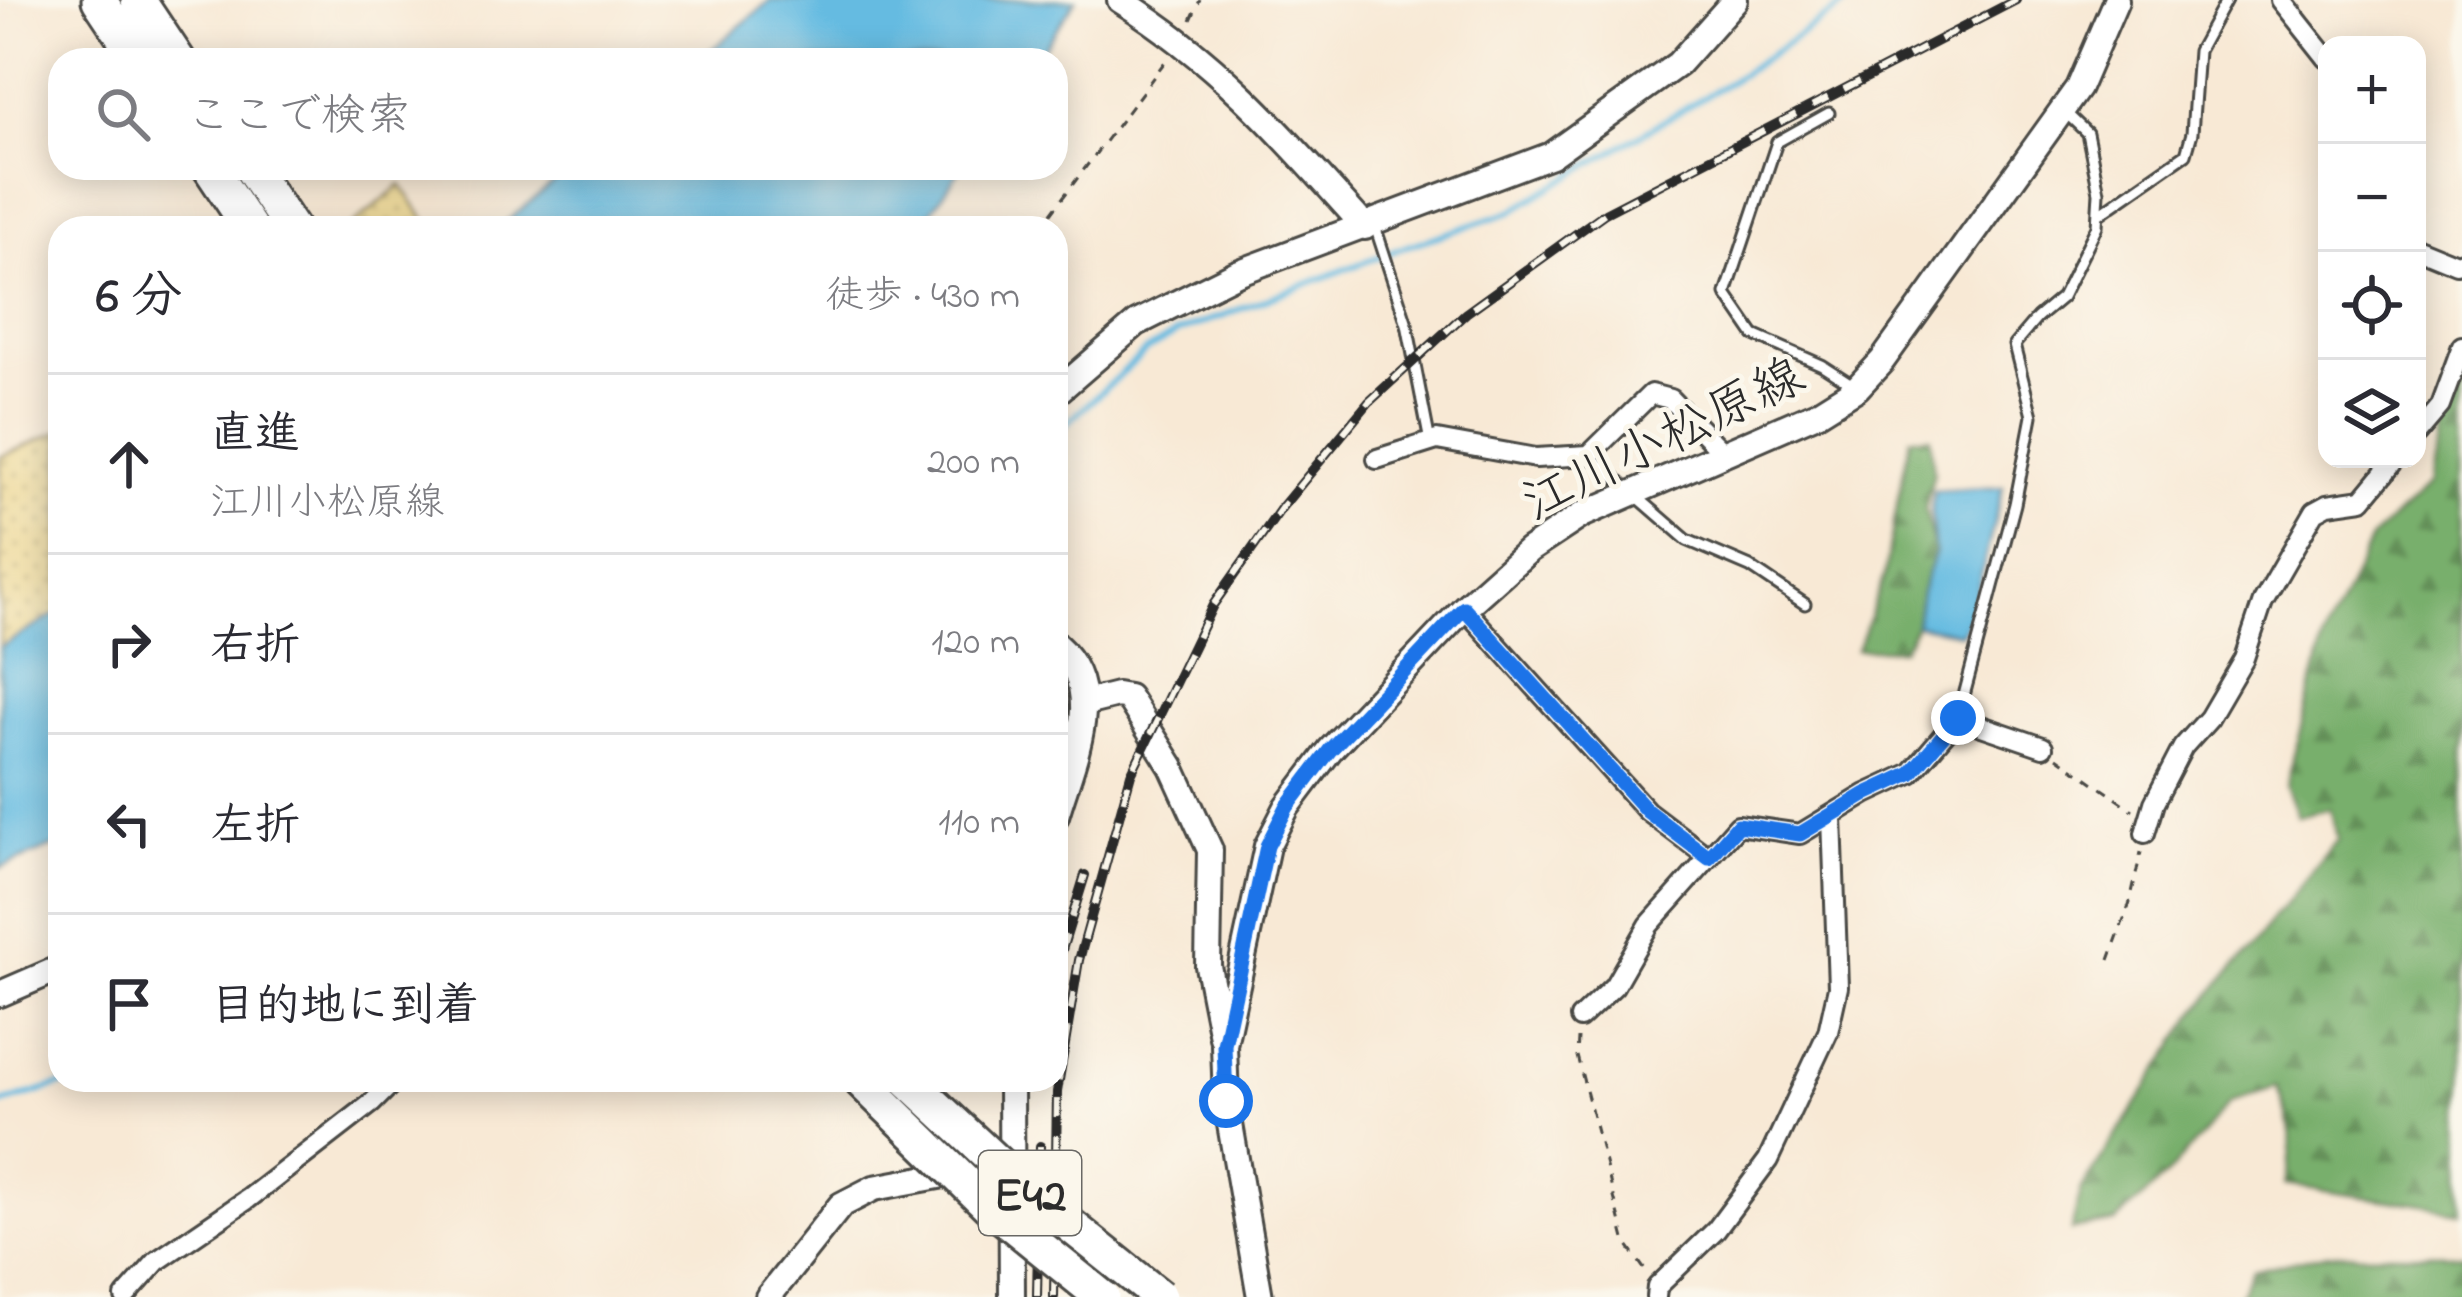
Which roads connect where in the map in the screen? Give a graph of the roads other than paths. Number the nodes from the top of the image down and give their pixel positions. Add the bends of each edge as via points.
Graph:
1 (99, 0) edge
2 (138, 0) edge
3 (1120, 0) edge
4 (1735, 0) edge
5 (2116, 0) edge
6 (2227, 0) edge
7 (2281, 0) edge
8 (2318, 47) edge
9 (131, 48) edge
10 (170, 48) edge
11 (2062, 108) junction
12 (1829, 113) dead end
13 (218, 180) edge
14 (258, 180) edge
15 (2098, 214) junction
16 (242, 216) edge
17 (283, 216) edge
18 (1369, 225) junction
19 (2426, 251) edge
20 (2462, 262) edge
21 (2462, 346) edge
22 (1068, 382) edge
23 (1857, 388) junction
24 (2426, 422) edge
25 (1430, 442) junction
26 (1723, 453) junction
27 (1588, 455) junction
28 (1377, 459) dead end
29 (2388, 468) edge
30 (1632, 493) junction
31 (1805, 604) dead end
32 (1464, 608) junction
33 (1068, 660) edge
34 (1084, 703) junction
35 (1958, 718) junction
36 (2043, 747) road end
37 (1068, 768) edge
38 (1832, 817) junction
39 (2147, 828) road end
40 (1709, 858) junction
41 (48, 973) edge
42 (0, 994) edge
43 (1580, 1018) road end
44 (1224, 1045) junction
45 (383, 1092) edge
46 (872, 1092) edge
47 (921, 1092) edge
48 (1011, 1092) edge
49 (1012, 1162) junction
50 (1656, 1292) edge
51 (125, 1297) edge
52 (767, 1297) edge
53 (1012, 1297) edge
54 (1102, 1297) edge
55 (1160, 1297) edge
56 (1261, 1297) edge

1 - 9 highway
2 - 10 highway
3 - 18 street via 1250,99
4 - 18 street via 1678,64 1552,155
5 - 11 street, 江川小松原線
6 - 15 lane via 2198,51 2186,154
7 - 8 street
11 - 15 lane via 2087,133
11 - 23 street, 江川小松原線
12 - 23 lane via 1777,142 1726,294 1754,335
13 - 16 highway
14 - 17 highway
15 - 35 lane via 2062,297 2014,345 2032,416
18 - 22 street via 1237,273 1137,322
18 - 25 lane via 1407,324
19 - 20 street
21 - 24 street
23 - 26 street, 江川小松原線
25 - 27 street via 1536,458
25 - 28 street
26 - 27 street via 1670,399 1651,394
26 - 30 street, 江川小松原線
27 - 30 lane
29 - 39 street via 2362,499 2315,511 2264,601 2244,658 2153,803
30 - 31 lane via 1687,540 1750,567
30 - 32 street, 江川小松原線 via 1529,550
32 - 40 street via 1647,811
32 - 44 street, 江川小松原線 via 1287,807 1267,846
33 - 34 street via 1081,676
34 - 37 street
34 - 44 street via 1128,697 1210,850 1208,966
35 - 36 street
35 - 38 street via 1911,773
38 - 40 street via 1800,834 1738,825
38 - 50 street via 1838,987 1828,1032 1768,1160
40 - 43 street
41 - 42 street
44 - 56 street, 江川小松原線 via 1226,1101
45 - 51 street via 157,1261
46 - 54 highway, E42, bridge via 988,1205
47 - 55 highway, E42, bridge
48 - 49 street
49 - 52 street via 874,1188 841,1205
49 - 53 street

